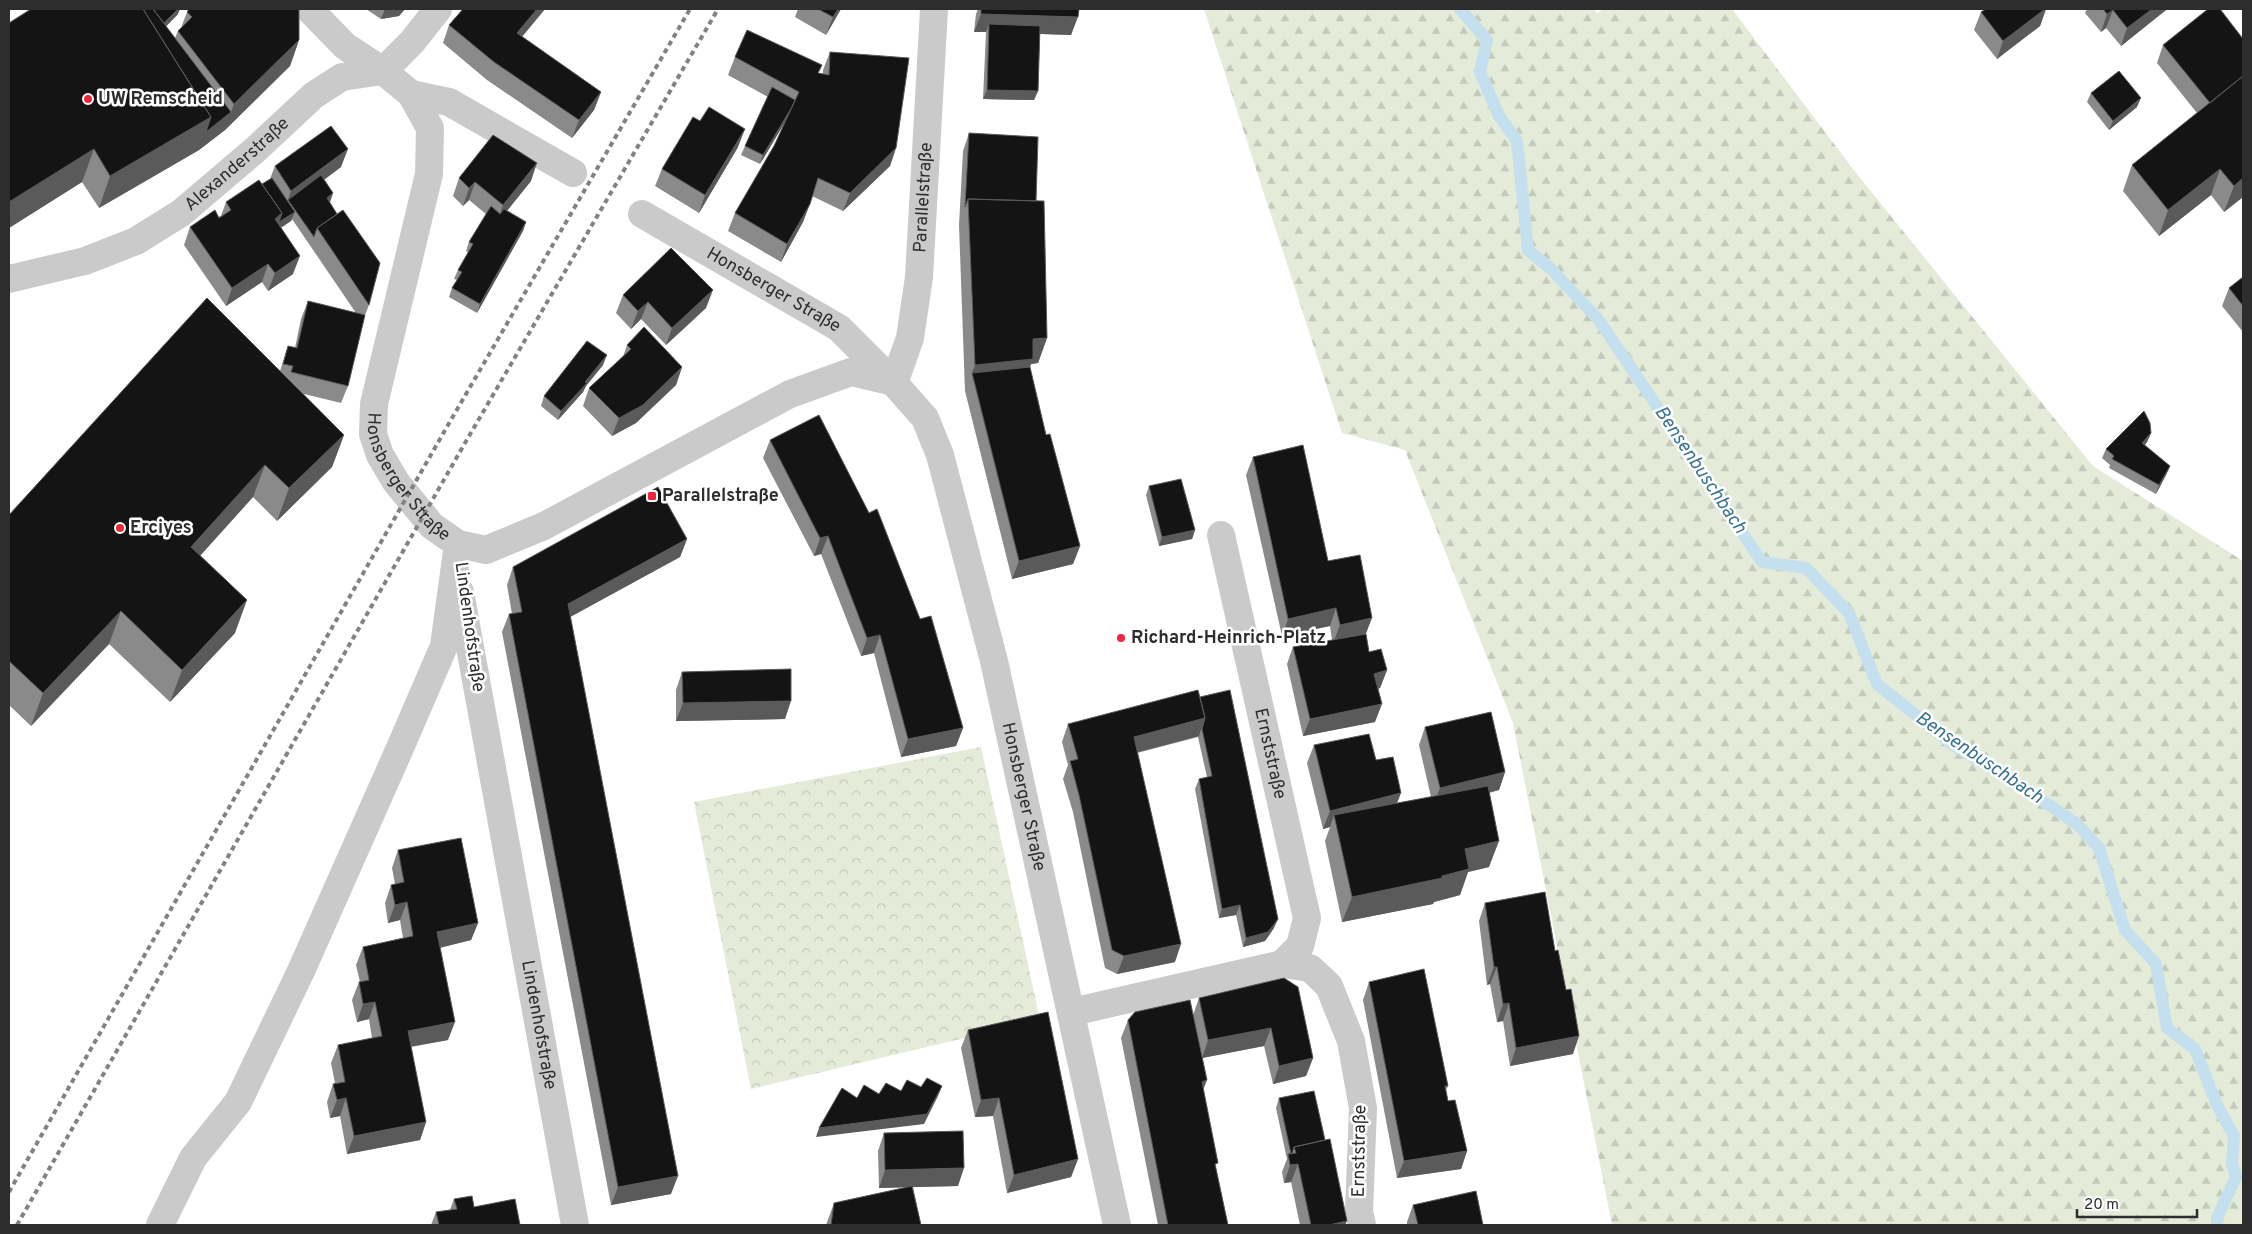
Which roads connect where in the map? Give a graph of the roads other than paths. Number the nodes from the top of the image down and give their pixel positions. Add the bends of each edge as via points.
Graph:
1 (309, 9) edge
2 (438, 9) edge
3 (934, 9) edge
4 (383, 70) junction
5 (411, 94) junction
6 (573, 174) dead end
7 (642, 214) dead end
8 (9, 279) edge
9 (894, 383) junction
10 (1221, 535) dead end
11 (458, 544) junction
12 (1282, 964) junction
13 (1072, 1012) junction
14 (160, 1225) edge
15 (575, 1225) edge
16 (1117, 1225) edge
17 (1362, 1225) edge

1 - 4 street, Honsberger Straße via 345,46
2 - 4 street via 412,42
3 - 9 street, Parallelstraße via 919,278 910,338
4 - 5 street, Honsberger Straße
4 - 8 street, Alexanderstraße via 342,77 314,95 181,213 136,241 85,261
5 - 6 street via 449,102
5 - 11 street, Honsberger Straße via 430,128 429,174 374,404 372,434 396,482 432,526
7 - 9 street, Honsberger Straße via 839,328
9 - 11 street, Honsberger Straße via 852,372 790,394 544,526 486,550
9 - 13 street, Honsberger Straße via 925,418 940,455 994,660
10 - 12 street, Ernststraße via 1307,918 1300,946
11 - 14 street, Lindenhofstraße via 444,646 301,971 238,1102 193,1158
11 - 15 street, Lindenhofstraße via 461,600
12 - 13 street, Ernststraße
12 - 17 street, Ernststraße via 1310,968 1329,986 1351,1041 1362,1108 1359,1212
13 - 16 street, Honsberger Straße

